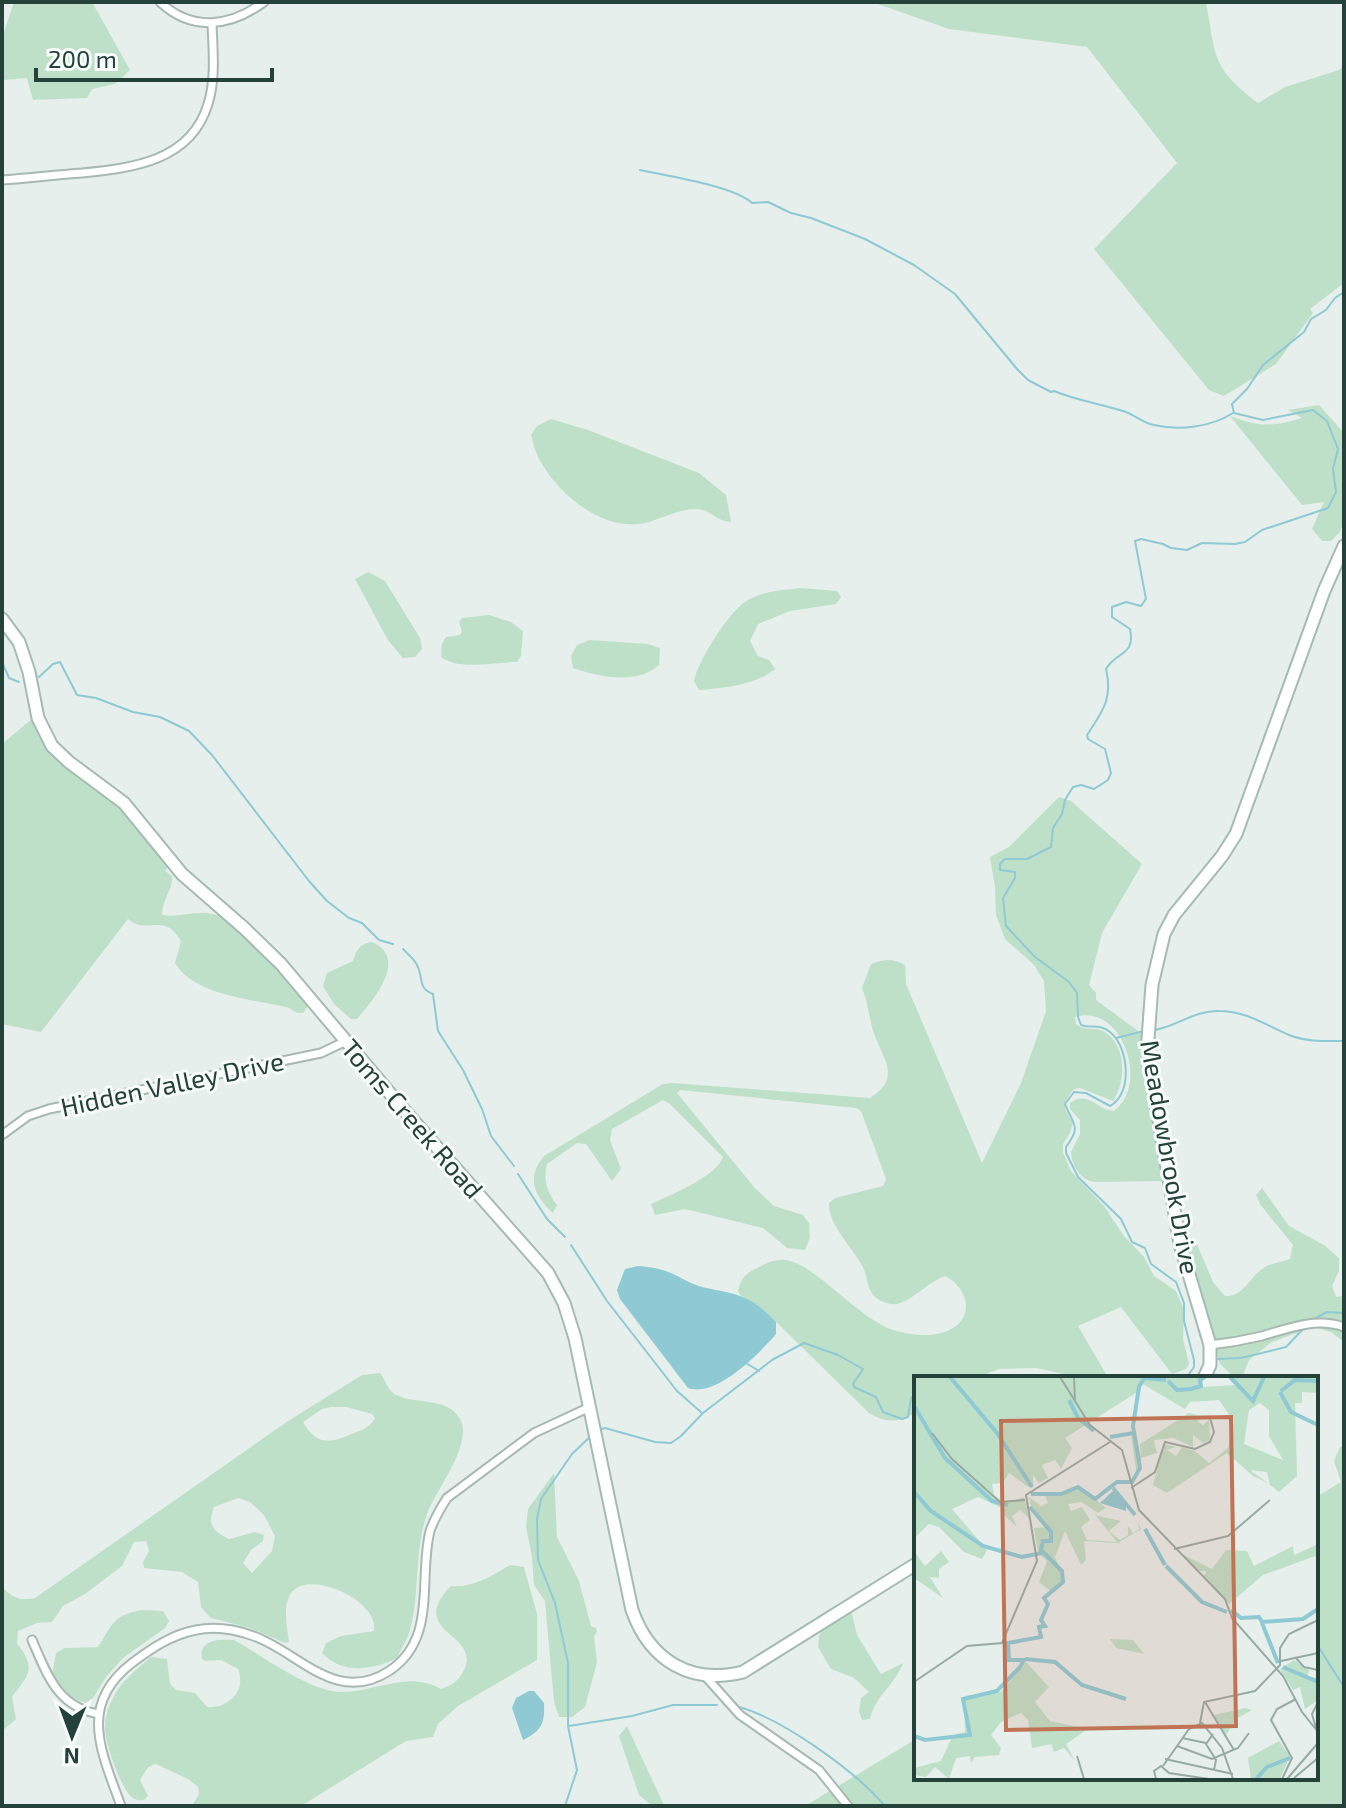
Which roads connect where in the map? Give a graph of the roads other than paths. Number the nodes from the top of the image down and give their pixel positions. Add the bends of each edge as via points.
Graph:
1 (160, 2) edge
2 (264, 2) edge
3 (212, 24) junction
4 (2, 180) edge
5 (1344, 546) edge
6 (2, 619) edge
7 (346, 1041) junction
8 (2, 1135) edge
9 (1344, 1327) edge
10 (1210, 1345) junction
11 (1205, 1376) edge
12 (590, 1407) junction
13 (914, 1565) edge
14 (32, 1640) dead end
15 (706, 1677) junction
16 (99, 1714) junction
17 (121, 1806) edge
18 (848, 1806) edge

1 - 3 street via 188,21
2 - 3 street
3 - 4 street via 208,106 196,128 172,152 125,169
5 - 10 street, Meadowbrook Drive via 1236,834 1174,915 1152,985 1148,1039 1153,1085 1180,1244
6 - 7 street, Toms Creek Road via 19,642 38,718 52,746 132,811 182,874 265,947
7 - 8 street, Hidden Valley Drive via 321,1053 49,1109
7 - 12 street, Toms Creek Road via 548,1273 569,1316
9 - 10 street via 1312,1323
10 - 11 street, Meadowbrook Drive
12 - 15 street, Toms Creek Road via 636,1622 664,1656
12 - 16 street via 534,1433 447,1498 430,1531 418,1636 389,1671 363,1681 336,1680 258,1638 227,1629 196,1630 165,1640 122,1671 107,1690
13 - 15 street via 753,1668
14 - 16 street via 60,1695 77,1708
15 - 18 street via 734,1710 804,1757
16 - 17 street via 99,1744

